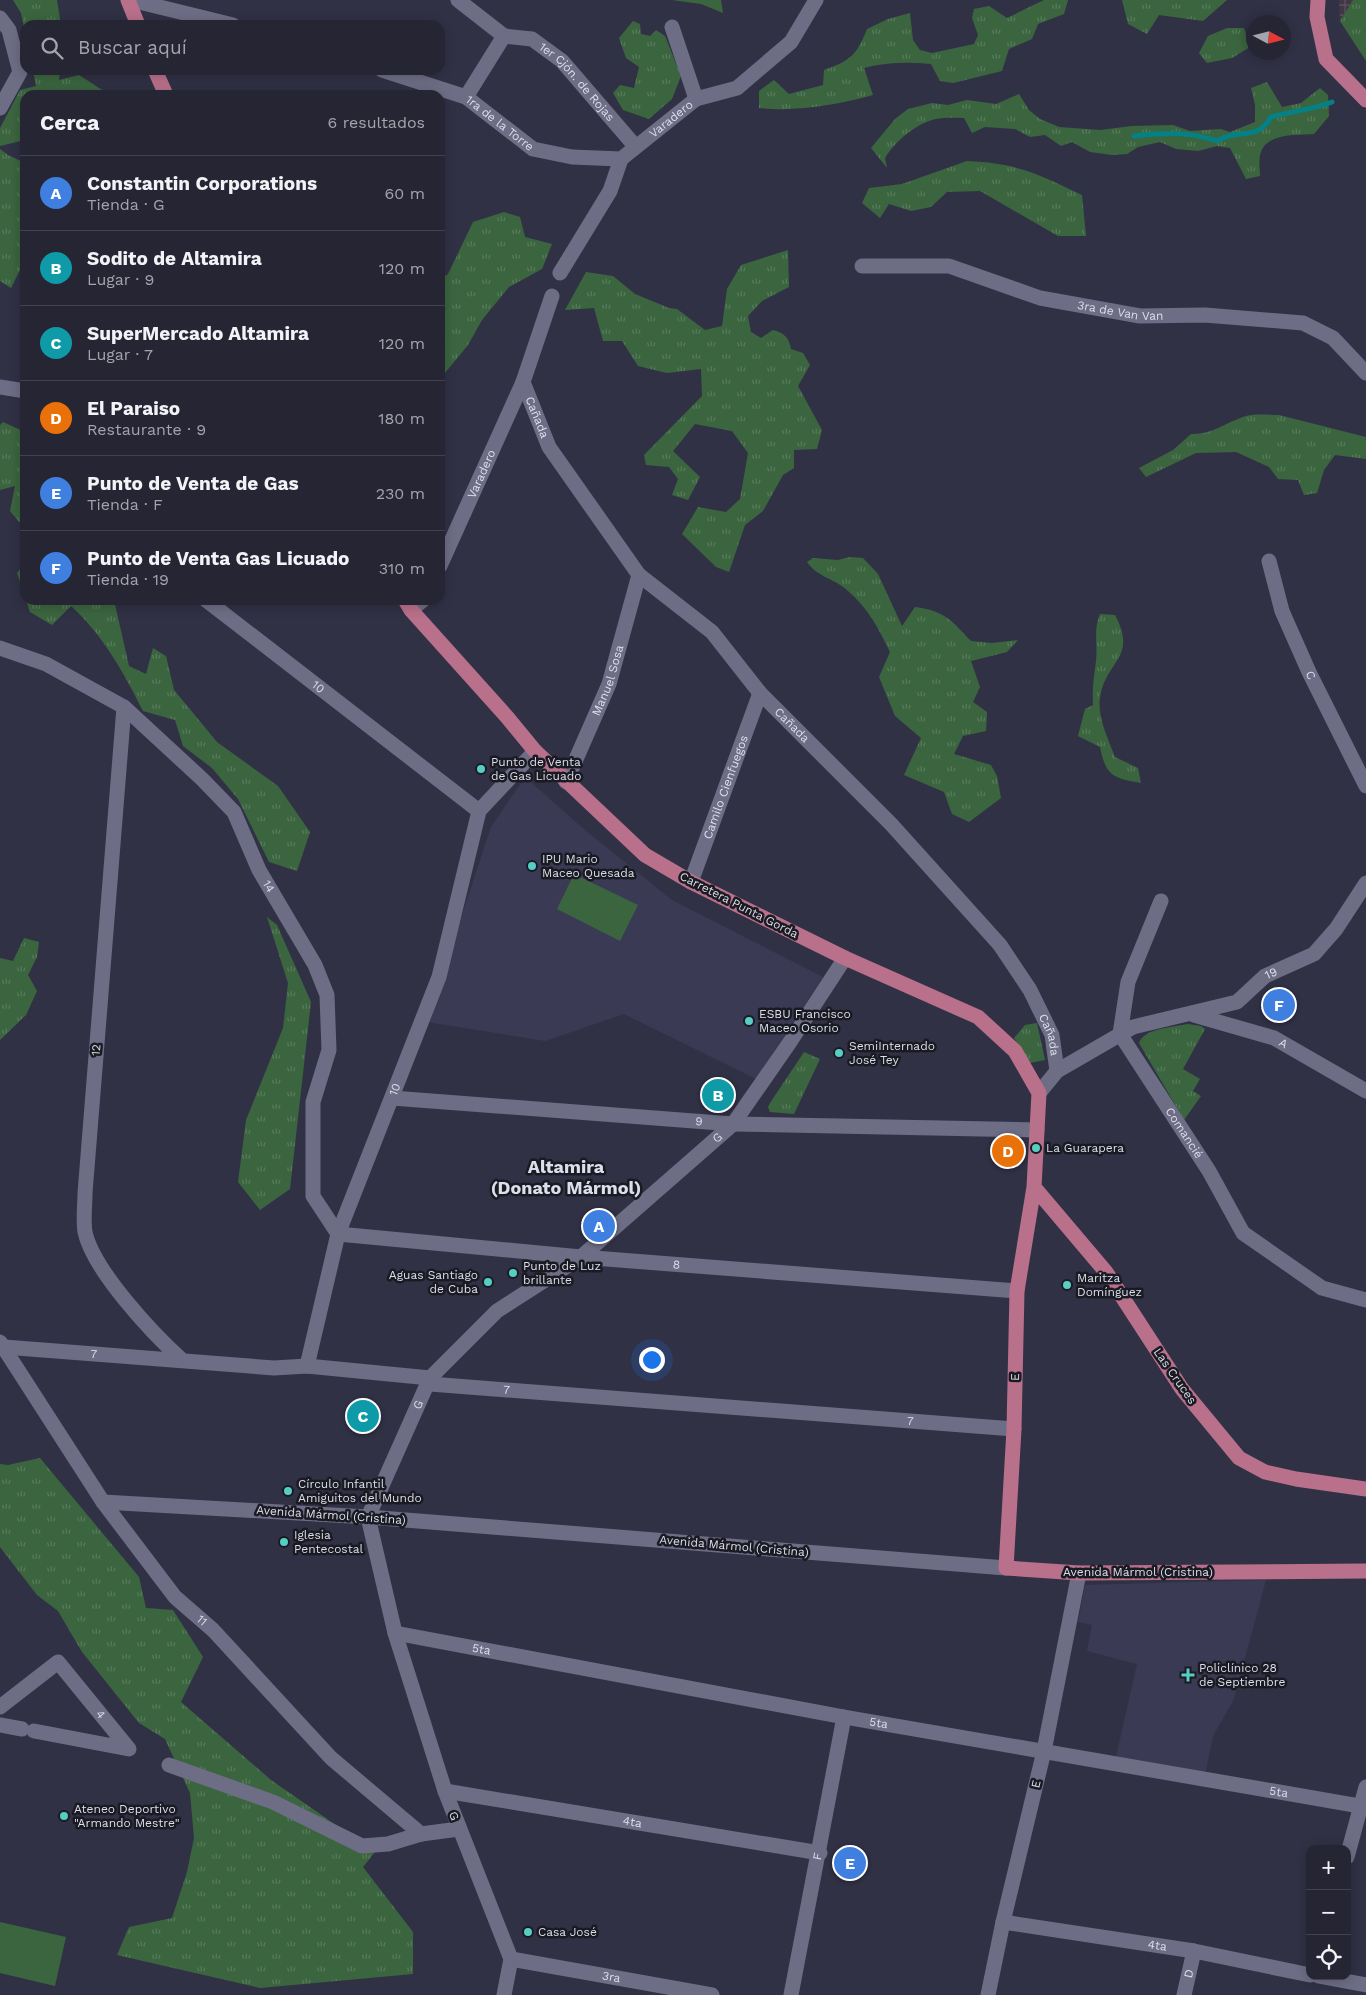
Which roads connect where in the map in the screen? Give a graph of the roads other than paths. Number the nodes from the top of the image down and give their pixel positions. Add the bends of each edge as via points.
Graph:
1 (130, 0) edge
2 (458, 0) edge
3 (816, 0) edge
4 (1318, 0) edge
5 (0, 18) edge
6 (136, 20) edge
7 (212, 20) edge
8 (672, 27) dead end
9 (504, 36) junction
10 (157, 75) edge
11 (397, 75) edge
12 (164, 90) edge
13 (442, 90) edge
14 (445, 91) edge
15 (466, 98) junction
16 (696, 99) junction
17 (1366, 100) edge
18 (0, 108) edge
19 (635, 146) junction
20 (621, 159) junction
21 (862, 266) dead end
22 (560, 273) dead end
23 (552, 296) dead end
24 (1366, 373) edge
25 (523, 382) junction
26 (0, 387) edge
27 (20, 390) edge
28 (445, 555) edge
29 (1269, 561) dead end
30 (638, 575) junction
31 (212, 605) edge
32 (408, 605) edge
33 (0, 648) edge
34 (760, 693) junction
35 (124, 707) junction
36 (534, 751) junction
37 (566, 782) junction
38 (1366, 786) edge
39 (480, 811) junction
40 (691, 882) junction
41 (1366, 883) edge
42 (1161, 900) dead end
43 (844, 958) junction
44 (1193, 1014) junction
45 (1120, 1034) junction
46 (1057, 1070) junction
47 (1366, 1091) edge
48 (1039, 1093) junction
49 (392, 1098) junction
50 (734, 1124) junction
51 (1037, 1130) junction
52 (1034, 1187) junction
53 (338, 1234) junction
54 (581, 1256) junction
55 (1017, 1291) junction
56 (1366, 1300) edge
57 (2, 1345) edge
58 (182, 1360) junction
59 (307, 1366) junction
60 (430, 1378) junction
61 (1014, 1429) junction
62 (1366, 1489) edge
63 (103, 1502) junction
64 (368, 1517) junction
65 (1006, 1568) junction
66 (1366, 1572) edge
67 (1079, 1573) junction
68 (394, 1633) junction
69 (0, 1706) edge
70 (844, 1717) junction
71 (0, 1724) edge
72 (1044, 1751) junction
73 (169, 1765) dead end
74 (1366, 1787) edge
75 (445, 1790) junction
76 (1363, 1807) edge
77 (459, 1829) junction
78 (421, 1834) junction
79 (1351, 1845) edge
80 (820, 1853) junction
81 (1003, 1922) junction
82 (1194, 1951) junction
83 (511, 1958) junction
84 (1306, 1973) edge
85 (1339, 1980) edge
86 (1366, 1985) edge
87 (504, 1995) edge
88 (712, 1995) edge
89 (791, 1995) edge
90 (988, 1995) edge
91 (1184, 1995) edge

1 - 6 main road
1 - 7 street
2 - 9 street
3 - 16 street, Varadero via 791,42 737,88
4 - 17 main road via 1317,16 1326,60
5 - 18 street via 9,30 20,72
8 - 16 street
9 - 15 street
9 - 19 street, 1er Cjón. de Rojas via 532,39 562,61
10 - 12 main road
11 - 13 street, 1ra de la Torre
14 - 15 street, 1ra de la Torre
15 - 20 street, 1ra de la Torre via 533,149 572,157
16 - 19 street, Varadero
19 - 20 street, Varadero
20 - 22 street, Varadero via 610,192
21 - 24 street, 3ra de Van Van via 949,266 1040,298 1140,316 1205,315 1303,323 1333,338
23 - 25 street, Varadero
25 - 28 street, Varadero
25 - 30 street, Cañada via 550,447
26 - 27 street
29 - 38 street, C via 1282,611
30 - 34 street, Cañada via 712,632
30 - 37 street, Manuel Sosa via 609,684
31 - 39 street, 10
32 - 36 main road, Carretera Punta Gorda via 508,717
33 - 35 street, 14 via 46,664
34 - 40 street, Camilo Cienfuegos
34 - 46 street, Cañada via 891,824 1000,946 1030,990 1052,1035
35 - 53 street, 14 via 234,812 259,870 315,964 327,995 329,1050 312,1102 313,1196
35 - 58 street, 12 via 87,1164 86,1232 94,1253 112,1281 157,1338
36 - 37 main road, Carretera Punta Gorda
36 - 39 street, 10
37 - 40 main road, Carretera Punta Gorda via 645,855
39 - 49 street, 10 via 439,977
40 - 43 main road, Carretera Punta Gorda
41 - 44 street, 19 via 1336,929 1314,954 1265,976 1237,1002
42 - 45 street via 1128,982
43 - 48 main road, Carretera Punta Gorda via 978,1017 1015,1051
43 - 50 street, G
44 - 45 street, 19 via 1133,1027
44 - 47 street, A via 1274,1038
45 - 46 street
45 - 56 street, Comancié via 1209,1170 1243,1233 1322,1288
46 - 48 street
48 - 51 main road
49 - 50 street, 9
49 - 53 street, 10
50 - 51 street, 9
50 - 54 street, G
51 - 52 main road
52 - 55 main road, E
52 - 62 main road, Las Cruces via 1106,1272 1182,1389 1239,1458 1265,1472 1296,1480
53 - 54 street, 8
53 - 59 street, 10
54 - 55 street, 8
54 - 60 street, G via 497,1311
55 - 61 main road, E
57 - 58 street, 7
57 - 63 street, 11
58 - 59 street, 7 via 274,1368
59 - 60 street, 7
60 - 61 street, 7 via 430,1384
60 - 64 street, G
61 - 65 main road, E
63 - 64 street, Avenida Mármol (Cristina)
63 - 78 street, 11 via 175,1597 212,1630 331,1758
64 - 65 street, Avenida Mármol (Cristina)
64 - 68 street, G
65 - 67 main road, Avenida Mármol (Cristina)
66 - 67 main road, Avenida Mármol (Cristina)
67 - 72 street, E
68 - 70 street, 5ta
68 - 75 street, G
69 - 71 street, 4 via 58,1662 129,1749
70 - 72 street, 5ta
70 - 80 street, F
72 - 76 street, 5ta
72 - 81 street, E
73 - 78 street via 273,1802 362,1846 388,1844
74 - 76 street
75 - 77 street, G
75 - 80 street, 4ta
76 - 79 street
77 - 78 street
77 - 83 street, G
80 - 89 street, F
81 - 82 street, 4ta
81 - 90 street, E
82 - 84 street, 4ta
82 - 91 street, D
83 - 87 street
83 - 88 street, 3ra
85 - 86 street

